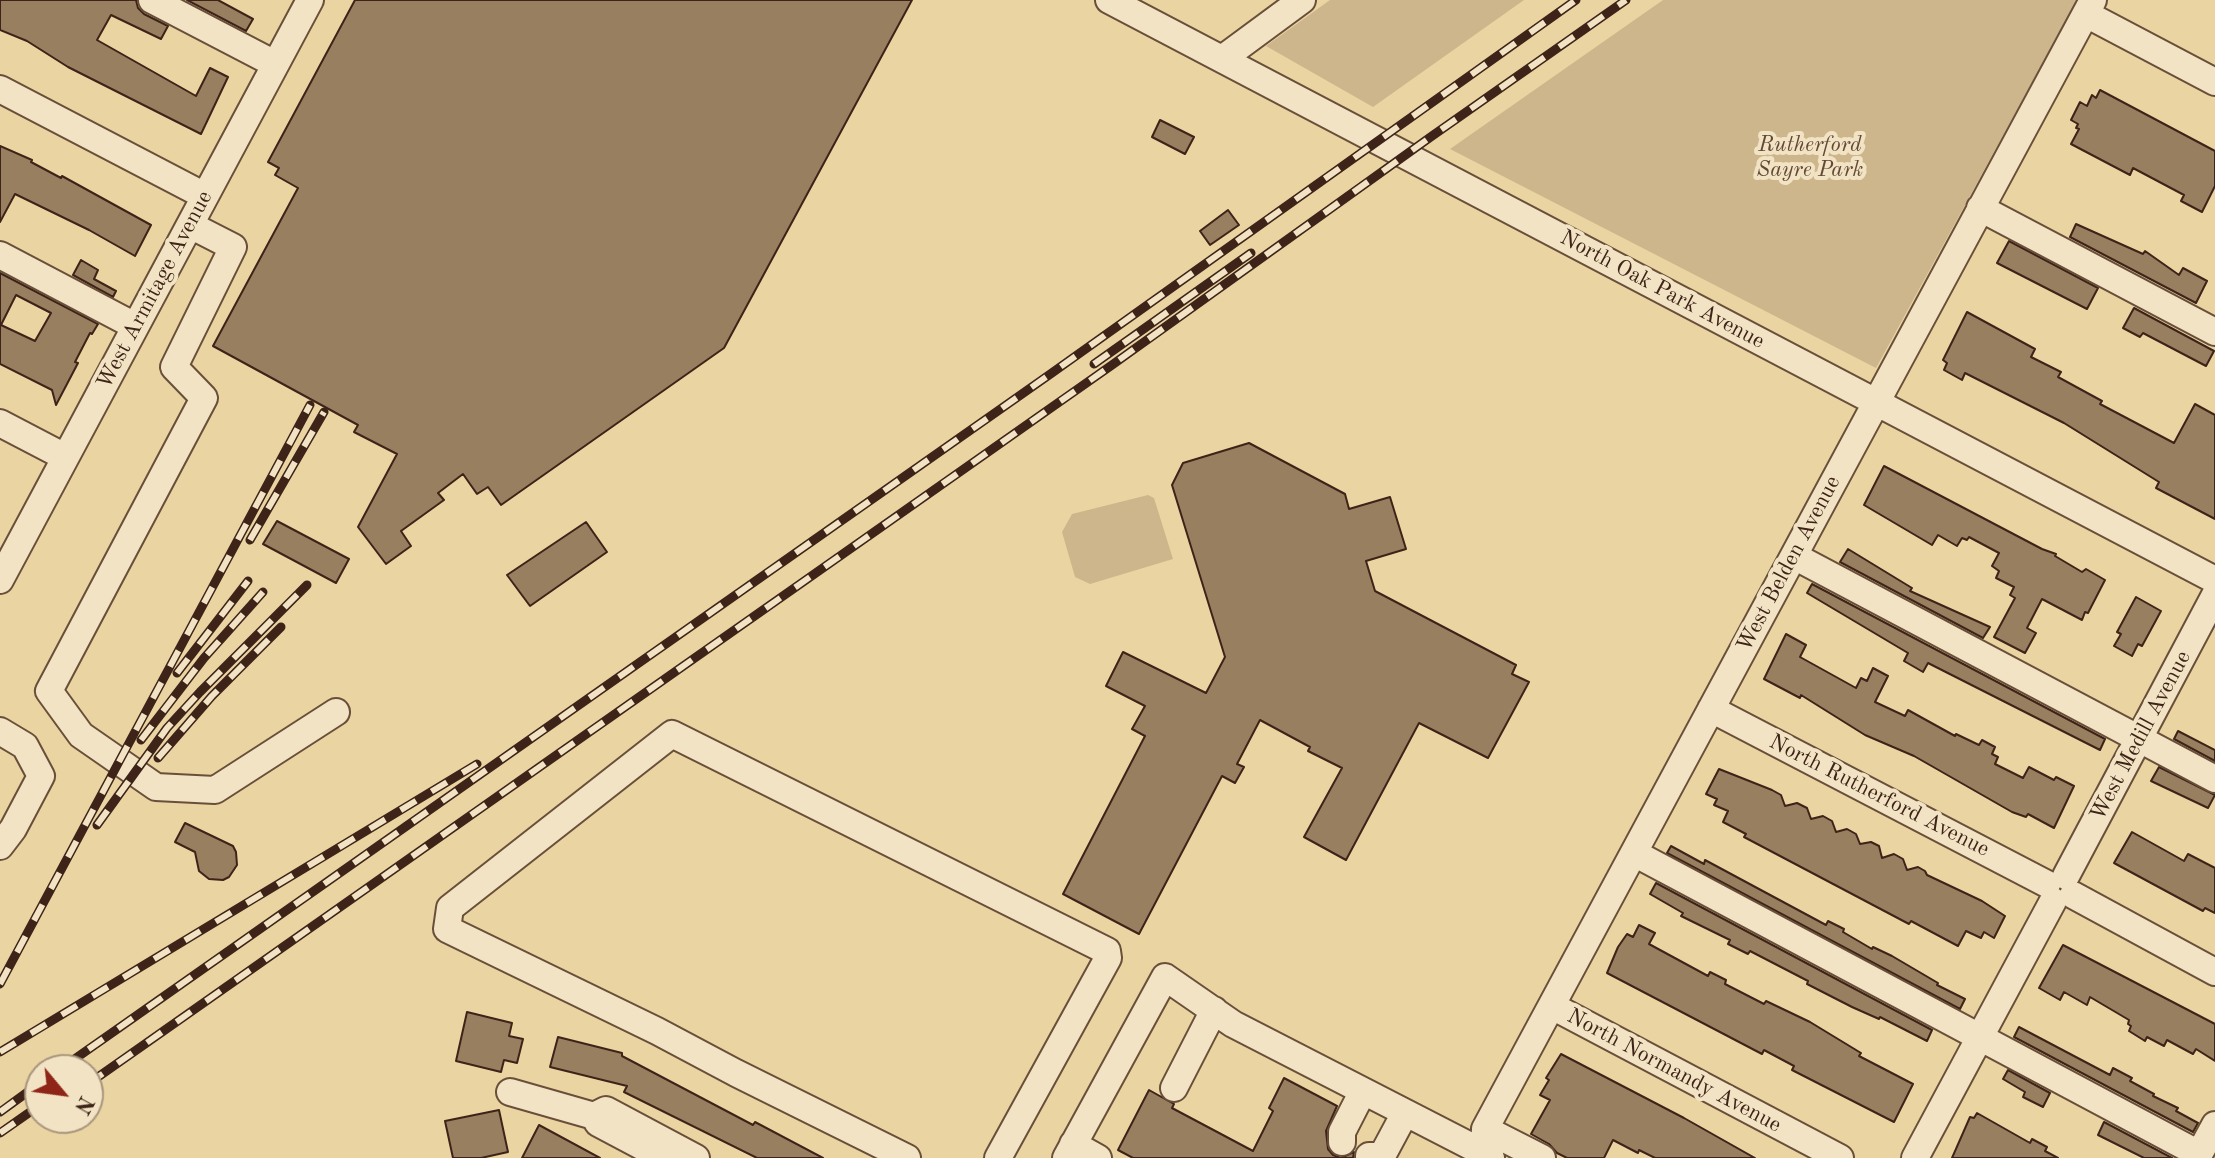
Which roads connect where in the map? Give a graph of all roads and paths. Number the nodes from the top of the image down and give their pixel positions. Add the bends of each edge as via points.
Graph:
1 (152, 0) edge
2 (310, 0) edge
3 (1109, 0) edge
4 (1302, 0) edge
5 (1139, 7) edge
6 (2090, 7) edge
7 (1222, 59) junction
8 (275, 64) junction
9 (2215, 82) edge
10 (0, 89) edge
11 (205, 196) junction
12 (1980, 208) junction
13 (190, 225) junction
14 (0, 255) edge
15 (135, 326) junction
16 (2215, 332) edge
17 (1877, 403) junction
18 (0, 423) edge
19 (65, 457) junction
20 (1794, 556) junction
21 (0, 580) edge
22 (2215, 580) edge
23 (2215, 595) edge
24 (1711, 709) junction
25 (336, 712) dead end
26 (0, 731) edge
27 (2139, 739) junction
28 (2215, 779) edge
29 (0, 846) edge
30 (1634, 853) junction
31 (2060, 889) junction
32 (2215, 972) edge
33 (1552, 1006) junction
34 (1214, 1010) junction
35 (1980, 1037) junction
36 (1174, 1088) dead end
37 (1363, 1091) junction
38 (510, 1092) dead end
39 (1405, 1113) junction
40 (594, 1116) junction
41 (2215, 1125) edge
42 (1342, 1142) dead end
43 (1487, 1147) edge
44 (1070, 1151) edge
45 (1369, 1156) dead end
46 (2198, 1156) edge
47 (664, 1158) edge
48 (696, 1158) edge
49 (907, 1158) edge
50 (998, 1158) edge
51 (1098, 1158) edge
52 (1542, 1158) edge
53 (1840, 1158) edge
54 (1915, 1158) edge

1 - 8 street
2 - 8 street, West Armitage Avenue
3 - 5 street, North Oak Park Avenue
4 - 7 street
5 - 7 street, North Oak Park Avenue
6 - 9 street
6 - 12 street, West Belden Avenue
7 - 17 street, North Oak Park Avenue
8 - 11 street, West Armitage Avenue
10 - 11 street
11 - 13 street, West Armitage Avenue
12 - 16 street
12 - 17 street, West Belden Avenue
13 - 15 street, West Armitage Avenue
13 - 25 street via 233,247 174,367 204,398 49,691 81,735 156,787 215,790
14 - 15 street
15 - 19 street, West Armitage Avenue
17 - 20 street, West Belden Avenue
17 - 22 street, North Oak Park Avenue
18 - 19 street
19 - 21 street, West Armitage Avenue
20 - 24 street, West Belden Avenue
20 - 27 street
23 - 27 street, West Medill Avenue
24 - 30 street, West Belden Avenue
24 - 31 street, North Rutherford Avenue
26 - 29 street via 25,746 41,776
27 - 28 street
27 - 31 street, West Medill Avenue
30 - 33 street, West Belden Avenue
30 - 35 street
31 - 32 street, North Rutherford Avenue
31 - 35 street, West Medill Avenue
33 - 43 street, West Belden Avenue
33 - 53 street, North Normandy Avenue
34 - 36 street
34 - 37 street
34 - 44 street via 1165,977
35 - 46 street
35 - 54 street, West Medill Avenue
37 - 39 street
37 - 42 street
38 - 40 street
39 - 43 street
39 - 45 street via 1382,1156
40 - 47 street
40 - 48 street via 606,1110
41 - 46 street
43 - 52 street
44 - 51 street
49 - 50 street via 447,929 450,908 672,734 1107,951 1108,958

